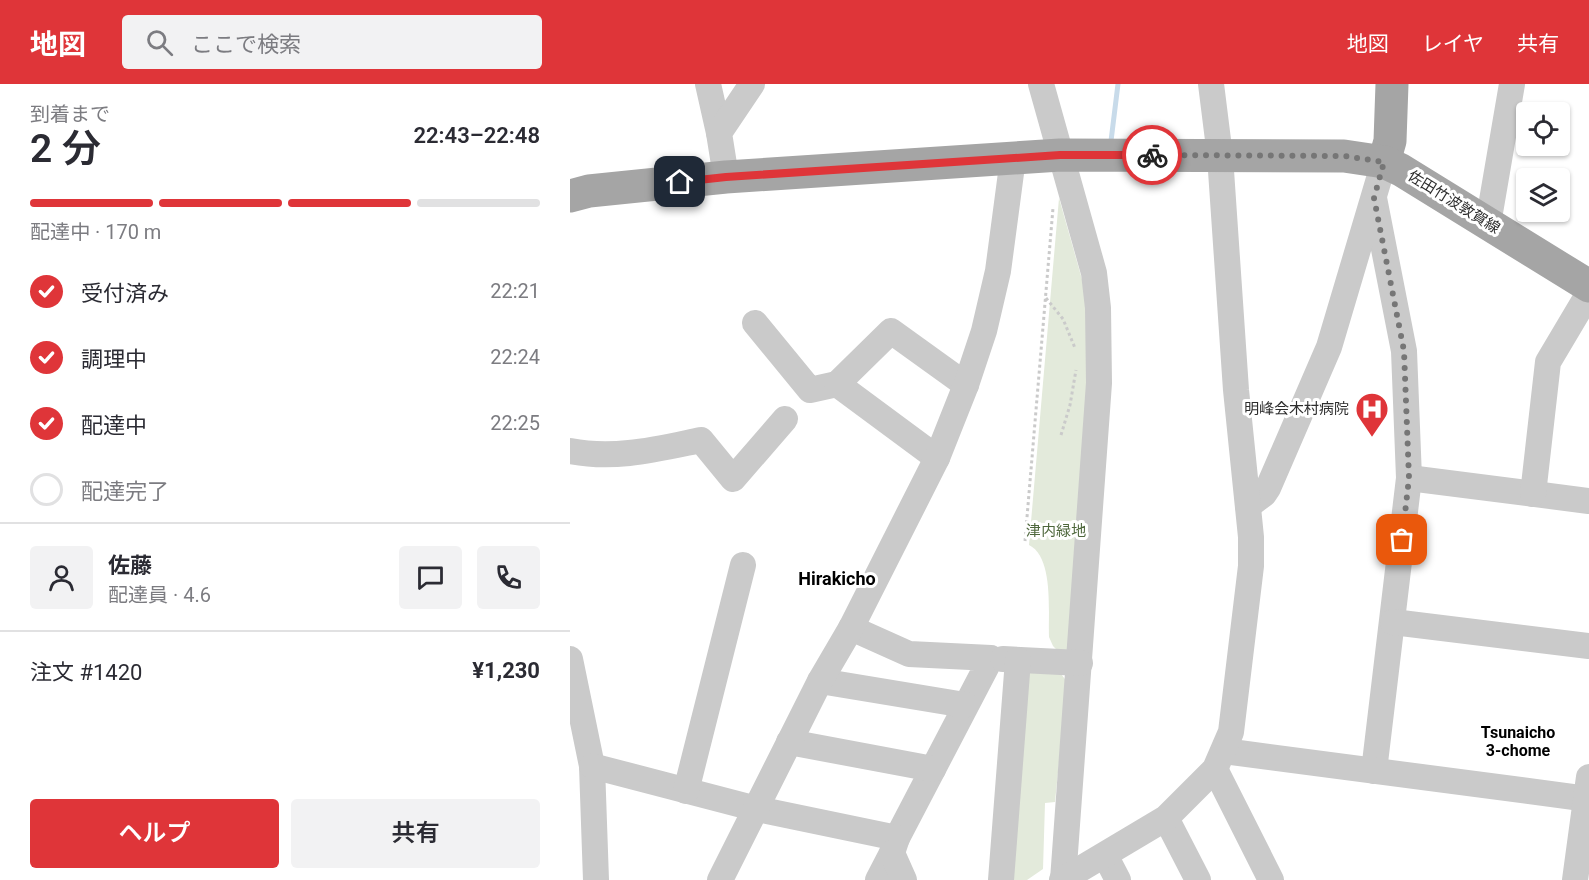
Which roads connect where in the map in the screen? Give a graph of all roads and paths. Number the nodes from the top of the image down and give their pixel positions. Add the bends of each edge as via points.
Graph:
1 (708, 84) edge
2 (752, 84) edge
3 (1041, 84) edge
4 (1211, 84) edge
5 (1392, 84) edge
6 (1512, 84) edge
7 (719, 133) junction
8 (1060, 155) junction
9 (1220, 156) junction
10 (1013, 158) junction
11 (1384, 162) junction
12 (726, 177) junction
13 (570, 196) edge
14 (1374, 198) junction
15 (1053, 204) dead end
16 (1488, 224) junction
17 (1589, 286) edge
18 (1589, 293) edge
19 (1045, 297) junction
20 (755, 323) dead end
21 (1076, 356) dead end
22 (1076, 362) dead end
23 (837, 384) junction
24 (966, 385) junction
25 (785, 418) dead end
26 (1062, 435) dead end
27 (570, 451) edge
28 (937, 458) junction
29 (1409, 478) junction
30 (1533, 494) junction
31 (1589, 501) edge
32 (1248, 506) junction
33 (1024, 541) dead end
34 (743, 565) dead end
35 (1393, 622) junction
36 (852, 628) junction
37 (1589, 646) edge
38 (991, 658) junction
39 (570, 659) edge
40 (1018, 660) junction
41 (1080, 663) junction
42 (820, 681) junction
43 (965, 705) junction
44 (789, 742) junction
45 (1220, 760) junction
46 (592, 766) junction
47 (933, 769) junction
48 (1374, 771) junction
49 (686, 791) junction
50 (1588, 791) edge
51 (757, 809) junction
52 (1166, 818) junction
53 (894, 846) junction
54 (1105, 855) junction
55 (596, 880) edge
56 (720, 880) edge
57 (878, 880) edge
58 (904, 880) edge
59 (1001, 880) edge
60 (1063, 880) edge
61 (1118, 880) edge
62 (1198, 880) edge
63 (1271, 880) edge
64 (1575, 880) edge

1 - 7 street
2 - 7 street
3 - 8 street
4 - 9 street
5 - 11 main road via 1390,141
6 - 16 street
7 - 12 street
8 - 9 main road, 佐田竹波敦賀線
8 - 10 main road, 佐田竹波敦賀線
8 - 41 street via 1094,273 1099,328 1099,383
9 - 11 main road, 佐田竹波敦賀線 via 1344,156
9 - 32 street
10 - 12 main road, 佐田竹波敦賀線
10 - 24 street via 998,271
11 - 14 street
11 - 16 main road, 佐田竹波敦賀線
12 - 13 main road, 佐田竹波敦賀線
14 - 29 street via 1404,351
14 - 32 street via 1329,347 1268,488
15 - 19 path
16 - 17 main road, 佐田竹波敦賀線
18 - 30 street via 1548,362
19 - 21 path via 1064,319
19 - 33 path
20 - 23 street via 810,390
22 - 26 path
23 - 24 street via 891,331
23 - 28 street
24 - 28 street
25 - 27 street via 733,479 701,440 634,454
28 - 36 street
29 - 30 street
29 - 35 street
30 - 31 street
32 - 45 street via 1251,566 1231,732
34 - 49 street
35 - 37 street
35 - 48 street
36 - 38 street via 909,654
36 - 42 street
38 - 40 street
38 - 43 street
39 - 46 street
40 - 41 street
40 - 59 street
41 - 60 street
42 - 43 street
42 - 44 street
43 - 47 street
44 - 47 street
44 - 51 street
45 - 48 street
45 - 52 street
45 - 63 street
46 - 49 street
46 - 55 street
47 - 53 street
48 - 50 street
49 - 51 street
50 - 64 street
51 - 53 street
51 - 56 street
52 - 54 street
52 - 62 street
53 - 57 street
53 - 58 street
54 - 60 street
54 - 61 street

